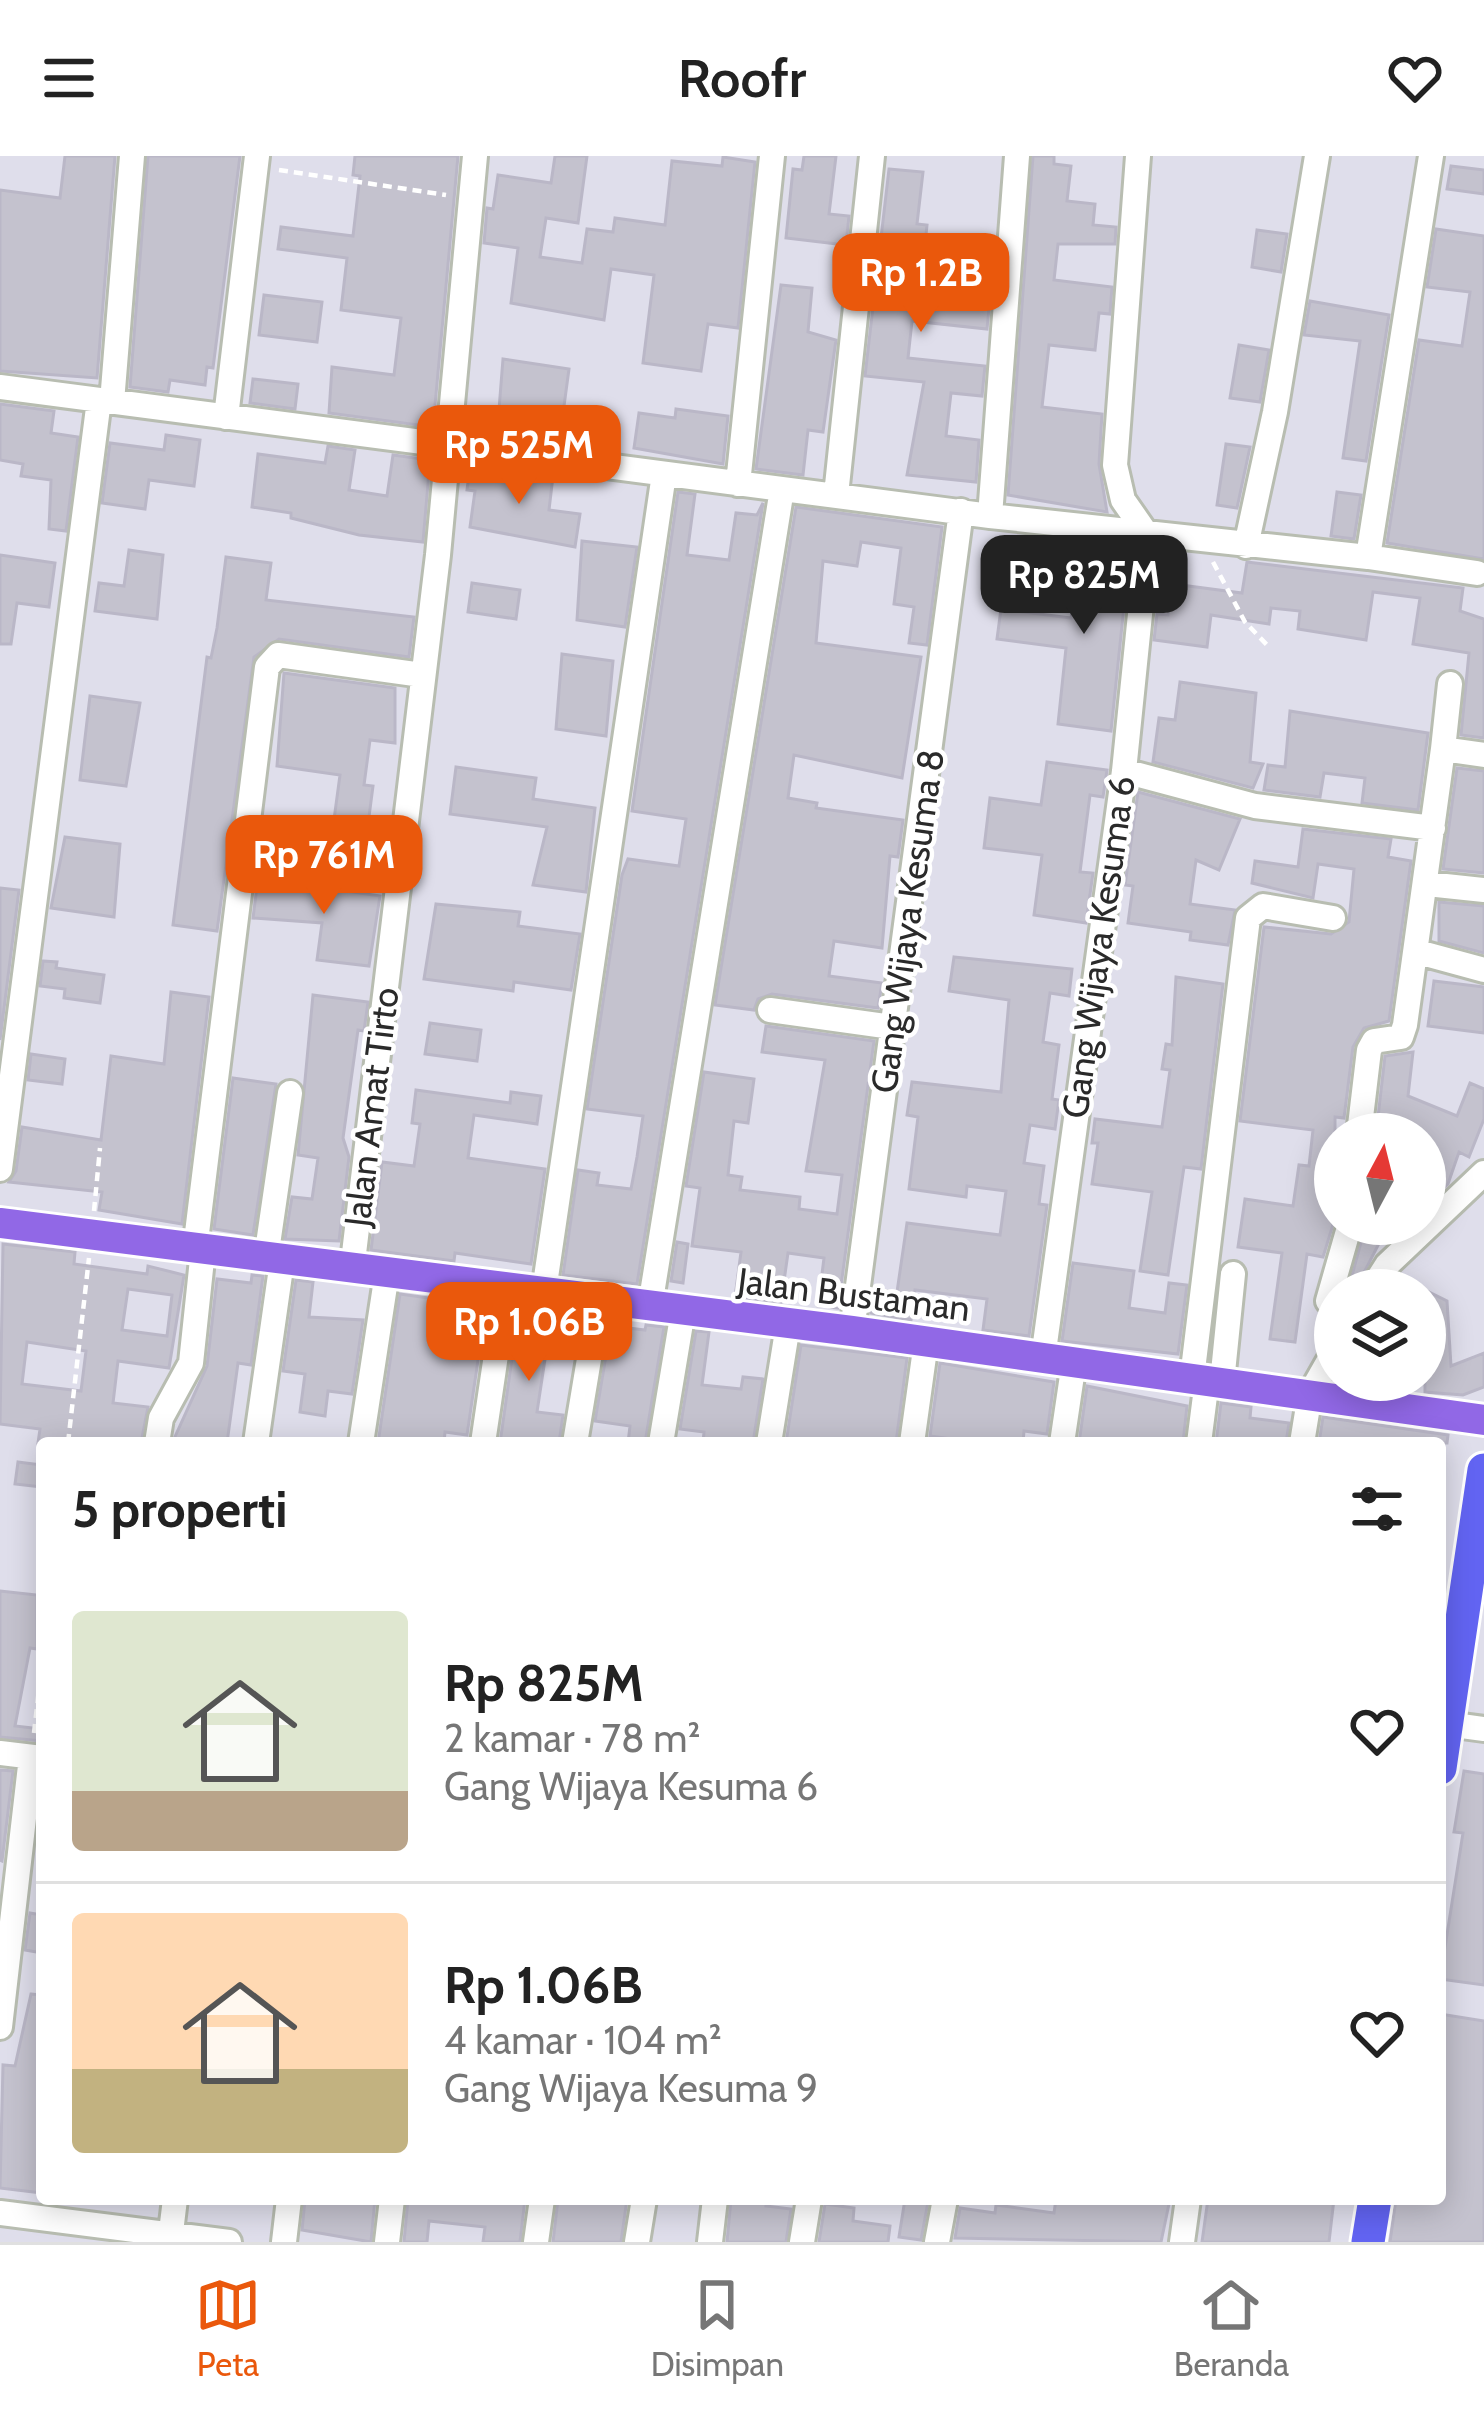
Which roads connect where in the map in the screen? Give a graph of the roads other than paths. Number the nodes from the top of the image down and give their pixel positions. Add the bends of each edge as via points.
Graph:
1 (132, 156) edge
2 (476, 156) edge
3 (772, 156) edge
4 (872, 156) edge
5 (1017, 156) edge
6 (1138, 156) edge
7 (1317, 156) edge
8 (1432, 156) edge
9 (256, 161) edge
10 (0, 388) edge
11 (105, 401) junction
12 (226, 417) junction
13 (449, 445) junction
14 (664, 474) junction
15 (739, 484) junction
16 (782, 489) junction
17 (836, 495) junction
18 (961, 511) junction
19 (989, 516) junction
20 (1148, 536) junction
21 (1246, 546) junction
22 (1368, 557) junction
23 (1477, 573) dead end
24 (422, 675) junction
25 (1450, 684) dead end
26 (1443, 749) junction
27 (1484, 755) edge
28 (1124, 771) junction
29 (1433, 828) junction
30 (1427, 884) junction
31 (1484, 890) edge
32 (1333, 918) dead end
33 (1418, 952) junction
34 (1484, 970) edge
35 (770, 1010) dead end
36 (892, 1027) junction
37 (290, 1093) dead end
38 (1362, 1113) edge
39 (0, 1168) edge
40 (1484, 1173) edge
41 (0, 1224) edge
42 (199, 1250) junction
43 (274, 1259) junction
44 (1384, 1269) edge
45 (352, 1270) junction
46 (386, 1273) junction
47 (1233, 1274) dead end
48 (506, 1287) junction
49 (544, 1291) junction
50 (599, 1299) junction
51 (650, 1306) junction
52 (682, 1310) junction
53 (788, 1325) junction
54 (852, 1330) junction
55 (926, 1342) junction
56 (1058, 1360) junction
57 (1207, 1380) junction
58 (1314, 1387) edge
59 (1310, 1394) junction
60 (1484, 1420) edge
61 (158, 1437) edge
62 (257, 1437) edge
63 (362, 1437) edge
64 (484, 1437) edge
65 (576, 1437) edge
66 (662, 1437) edge
67 (770, 1437) edge
68 (913, 1437) edge
69 (1062, 1437) edge
70 (1200, 1437) edge
71 (1303, 1437) edge
72 (1484, 1470) edge
73 (1472, 1634) edge
74 (1447, 1724) junction
75 (1446, 1730) edge
76 (1484, 1730) edge
77 (0, 1753) edge
78 (36, 1757) edge
79 (0, 2027) edge
80 (174, 2205) edge
81 (288, 2205) edge
82 (391, 2205) edge
83 (541, 2205) edge
84 (643, 2205) edge
85 (714, 2205) edge
86 (807, 2205) edge
87 (943, 2205) edge
88 (1187, 2205) edge
89 (1374, 2205) edge
90 (0, 2213) edge
91 (171, 2232) junction
92 (118, 2235) edge
93 (229, 2242) edge
94 (284, 2242) edge
95 (387, 2242) edge
96 (536, 2242) edge
97 (637, 2242) edge
98 (710, 2242) edge
99 (802, 2242) edge
100 (937, 2242) edge
101 (1182, 2242) edge
102 (1368, 2242) edge

1 - 11 street
2 - 13 street, Jalan Amat Tirto
3 - 15 street
4 - 17 street
5 - 19 street
6 - 20 street via 1115,465 1117,488
7 - 21 street
8 - 22 street
9 - 12 street
10 - 11 street
11 - 12 street
11 - 39 street
12 - 13 street
13 - 14 street
13 - 24 street, Jalan Amat Tirto
14 - 15 street
14 - 49 street
15 - 16 street
16 - 17 street
16 - 51 street
17 - 18 street
18 - 19 street
18 - 36 street, Gang Wijaya Kesuma 8
19 - 20 street
20 - 21 street
20 - 28 street, Gang Wijaya Kesuma 6
21 - 22 street
22 - 23 street
24 - 42 street via 278,655 267,667
24 - 45 street, Jalan Amat Tirto
25 - 26 street
26 - 27 street
26 - 29 street
28 - 29 street via 1256,806
28 - 56 street, Gang Wijaya Kesuma 6
29 - 30 street
30 - 31 street
30 - 33 street
32 - 57 street via 1263,906 1248,918
33 - 34 street
33 - 38 street via 1404,1032 1369,1050
35 - 36 street
36 - 54 street, Gang Wijaya Kesuma 8
37 - 43 street
40 - 44 street
41 - 42 main road, Jalan Bustaman
42 - 43 main road, Jalan Bustaman
42 - 61 street via 190,1364
43 - 45 main road, Jalan Bustaman
43 - 62 street
45 - 46 main road, Jalan Bustaman
46 - 48 main road, Jalan Bustaman
46 - 63 street
47 - 57 street
48 - 49 main road, Jalan Bustaman
48 - 64 street
49 - 50 main road, Jalan Bustaman
50 - 51 main road, Jalan Bustaman
50 - 65 street
51 - 52 main road, Jalan Bustaman
52 - 53 main road, Jalan Bustaman
52 - 66 street
53 - 54 main road, Jalan Bustaman
53 - 67 street
54 - 55 main road, Jalan Bustaman
55 - 56 main road, Jalan Bustaman
55 - 68 street
56 - 57 main road, Jalan Bustaman
56 - 69 street, Gang Wijaya Kesuma 6
57 - 59 main road, Jalan Bustaman
57 - 70 street
58 - 59 street
59 - 60 main road, Jalan Bustaman
59 - 71 street
72 - 73 highway
73 - 74 highway
74 - 75 highway
74 - 76 street
77 - 78 street
78 - 79 street
80 - 91 street
81 - 94 street
82 - 95 street
83 - 96 street
84 - 97 street
85 - 98 street
86 - 99 street
87 - 100 street
88 - 101 street
89 - 102 highway
90 - 92 street
91 - 92 street
91 - 93 street

